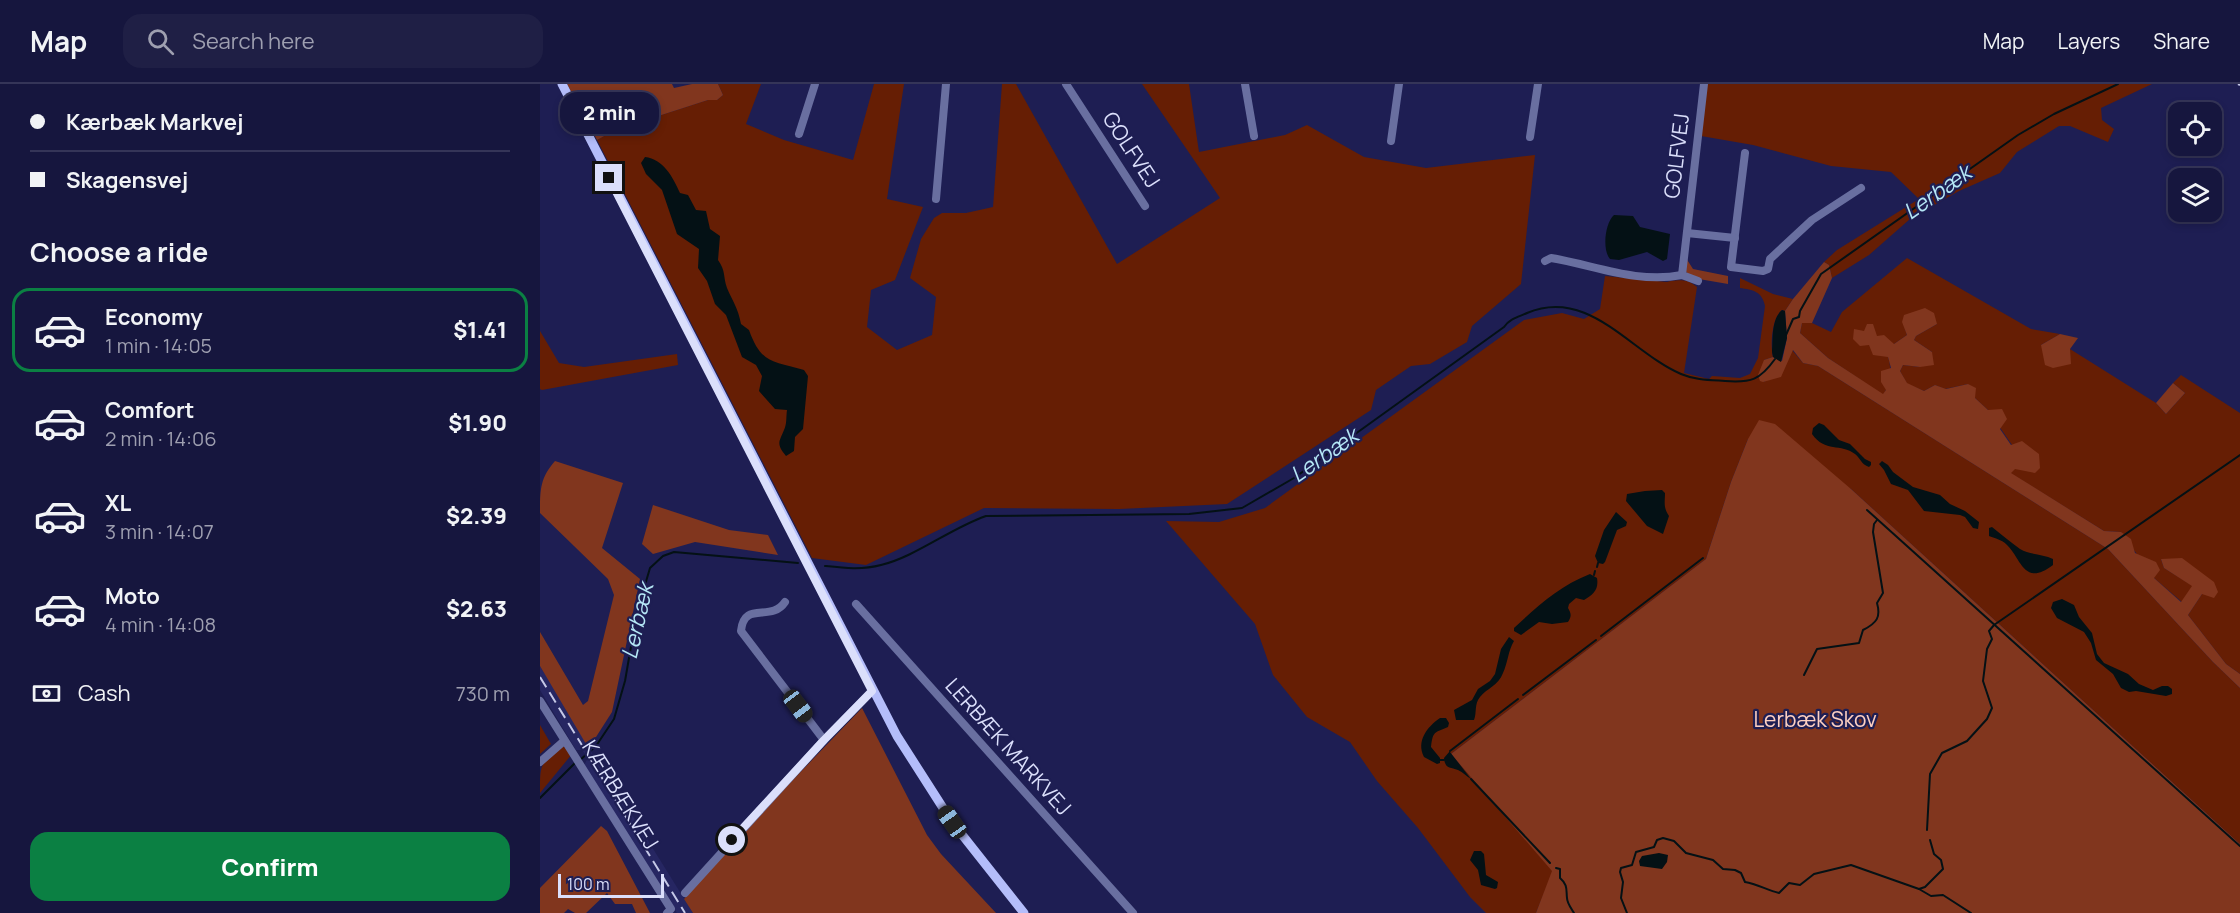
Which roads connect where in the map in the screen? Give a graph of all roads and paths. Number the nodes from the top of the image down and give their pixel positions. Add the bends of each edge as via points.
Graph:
1 (562, 84) edge
2 (815, 84) edge
3 (946, 84) edge
4 (1066, 84) edge
5 (1245, 84) edge
6 (1399, 84) edge
7 (1538, 84) edge
8 (1704, 84) edge
9 (799, 134) dead end
10 (1254, 136) dead end
11 (1530, 137) dead end
12 (1391, 141) dead end
13 (1745, 153) dead end
14 (1861, 188) dead end
15 (936, 199) dead end
16 (1145, 206) dead end
17 (1687, 233) junction
18 (1735, 238) junction
19 (1545, 261) dead end
20 (1682, 275) junction
21 (1698, 281) dead end
22 (785, 602) dead end
23 (856, 604) dead end
24 (872, 691) junction
25 (540, 701) edge
26 (824, 740) junction
27 (564, 741) junction
28 (540, 762) edge
29 (685, 893) dead end
30 (669, 911) edge
31 (1024, 913) edge
32 (1133, 913) edge

1 - 24 main road
2 - 9 street
3 - 15 street
4 - 16 street, GOLFVEJ
5 - 10 street
6 - 12 street
7 - 11 street
8 - 17 street, GOLFVEJ
13 - 18 street
14 - 18 street via 1812,220 1770,259 1763,271 1731,267
17 - 18 street
17 - 20 street, GOLFVEJ
19 - 20 street via 1551,258 1602,271 1649,277
20 - 21 street
22 - 26 street via 770,612 747,615 741,631
23 - 32 street, LERBÆK MARKVEJ
24 - 26 street
24 - 31 main road via 937,800 974,853
25 - 27 street, KÆRBÆKVEJ
26 - 29 street
27 - 28 street
27 - 30 street, KÆRBÆKVEJ

